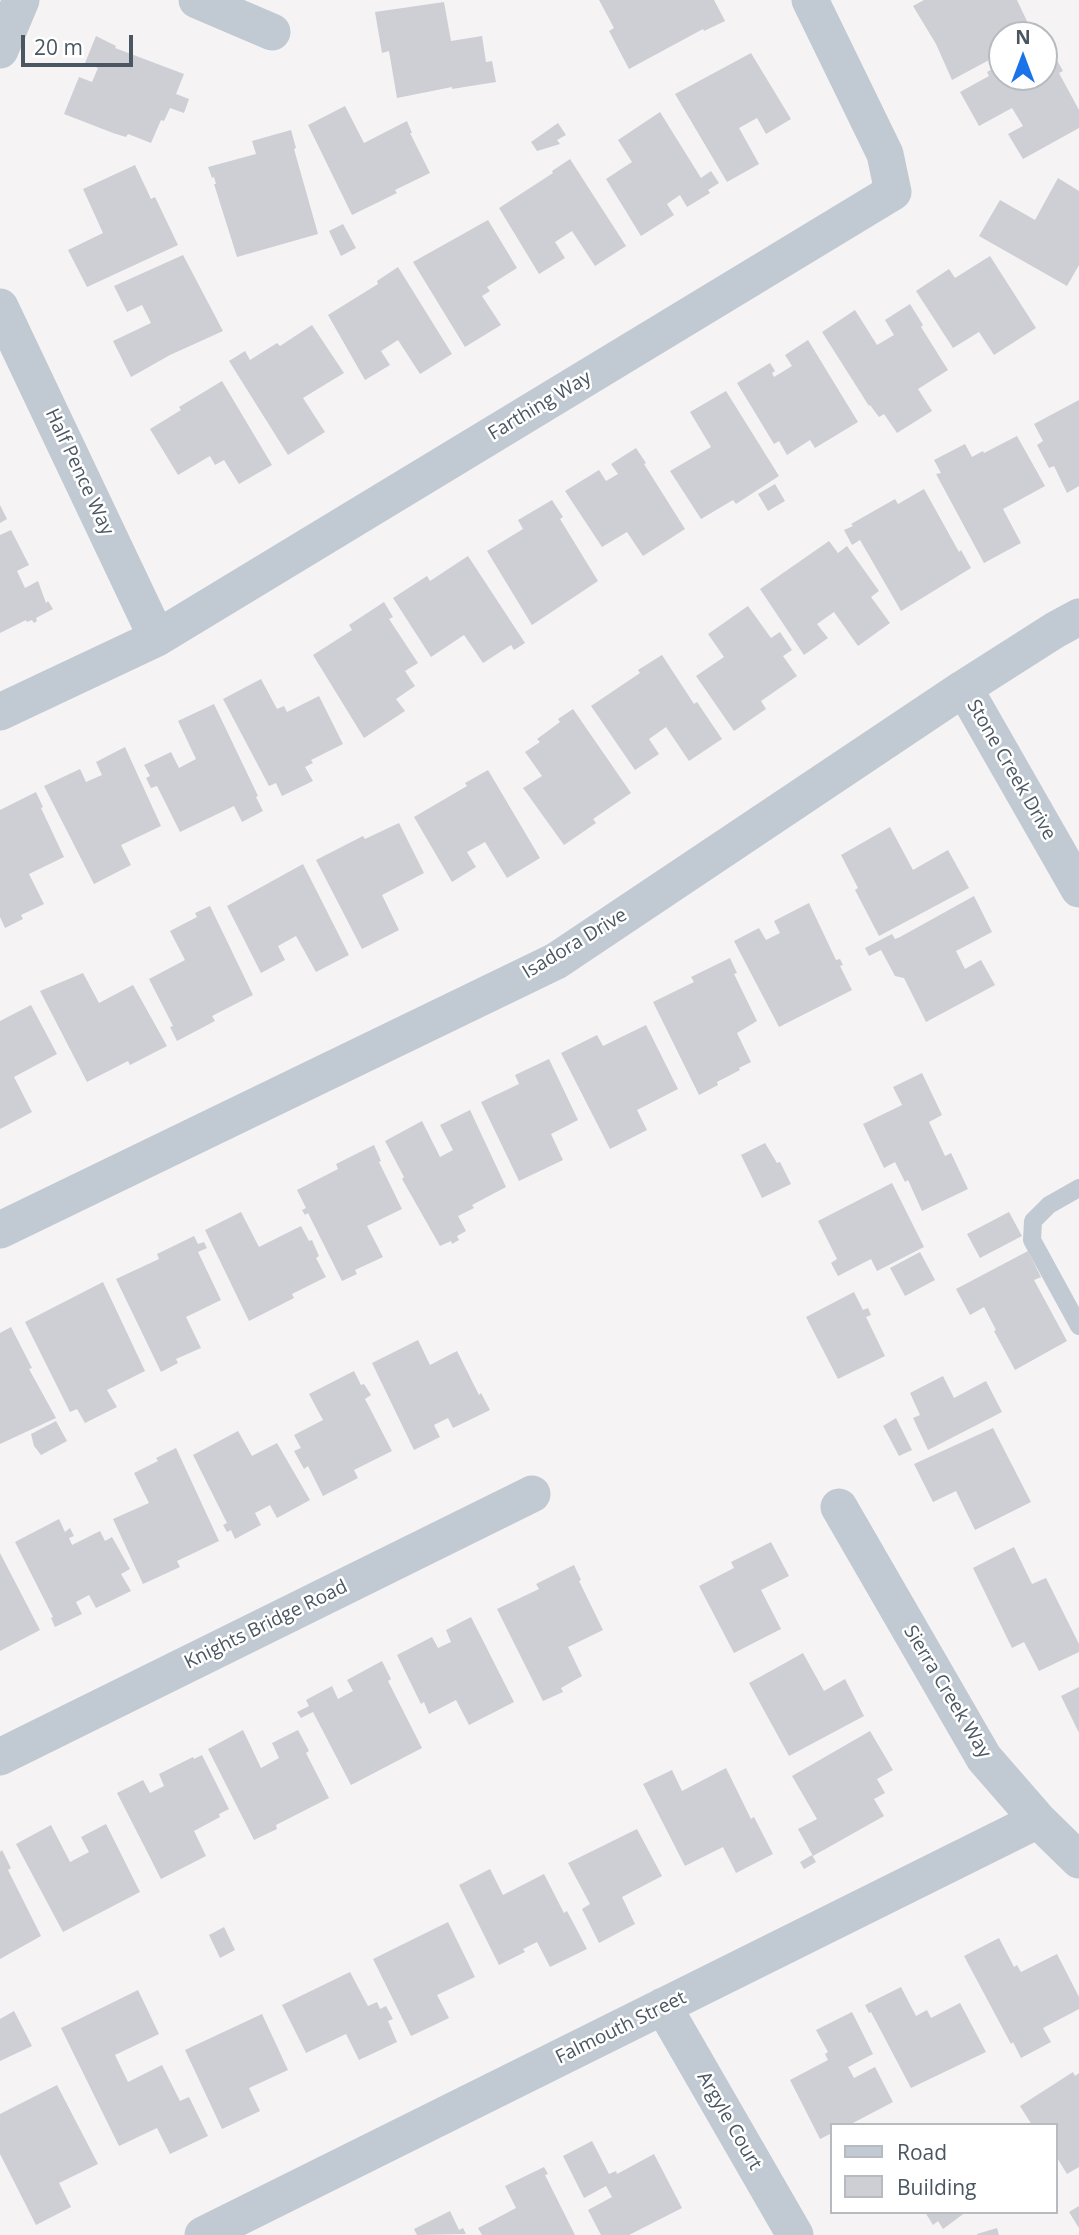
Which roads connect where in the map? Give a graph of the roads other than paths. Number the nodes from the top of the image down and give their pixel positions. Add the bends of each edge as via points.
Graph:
1 (20, 0) edge
2 (197, 0) edge
3 (810, 0) edge
4 (272, 32) dead end
5 (0, 50) edge
6 (0, 307) edge
7 (1079, 617) edge
8 (157, 638) junction
9 (964, 688) junction
10 (0, 712) edge
11 (1079, 889) edge
12 (1079, 1188) edge
13 (0, 1230) edge
14 (1079, 1326) edge
15 (532, 1494) dead end
16 (839, 1507) dead end
17 (0, 1757) edge
18 (1038, 1820) junction
19 (1079, 1860) edge
20 (663, 2006) junction
21 (267, 2221) edge
22 (203, 2235) edge
23 (795, 2235) edge

1 - 5 street
2 - 4 street
3 - 8 street, Farthing Way via 885,154 893,192
6 - 8 street, Half Pence Way
7 - 9 street, Isadora Drive
8 - 10 street, Farthing Way
9 - 11 street, Stone Creek Drive
9 - 13 street, Isadora Drive via 556,961
12 - 14 lane via 1049,1205 1034,1221 1032,1240
15 - 17 street, Knights Bridge Road
16 - 18 street, Sierra Creek Way via 984,1758
18 - 19 street, Sierra Creek Way
18 - 20 street, Falmouth Street
20 - 21 street, Falmouth Street
20 - 23 street, Argyle Court
21 - 22 street, Falmouth Street

